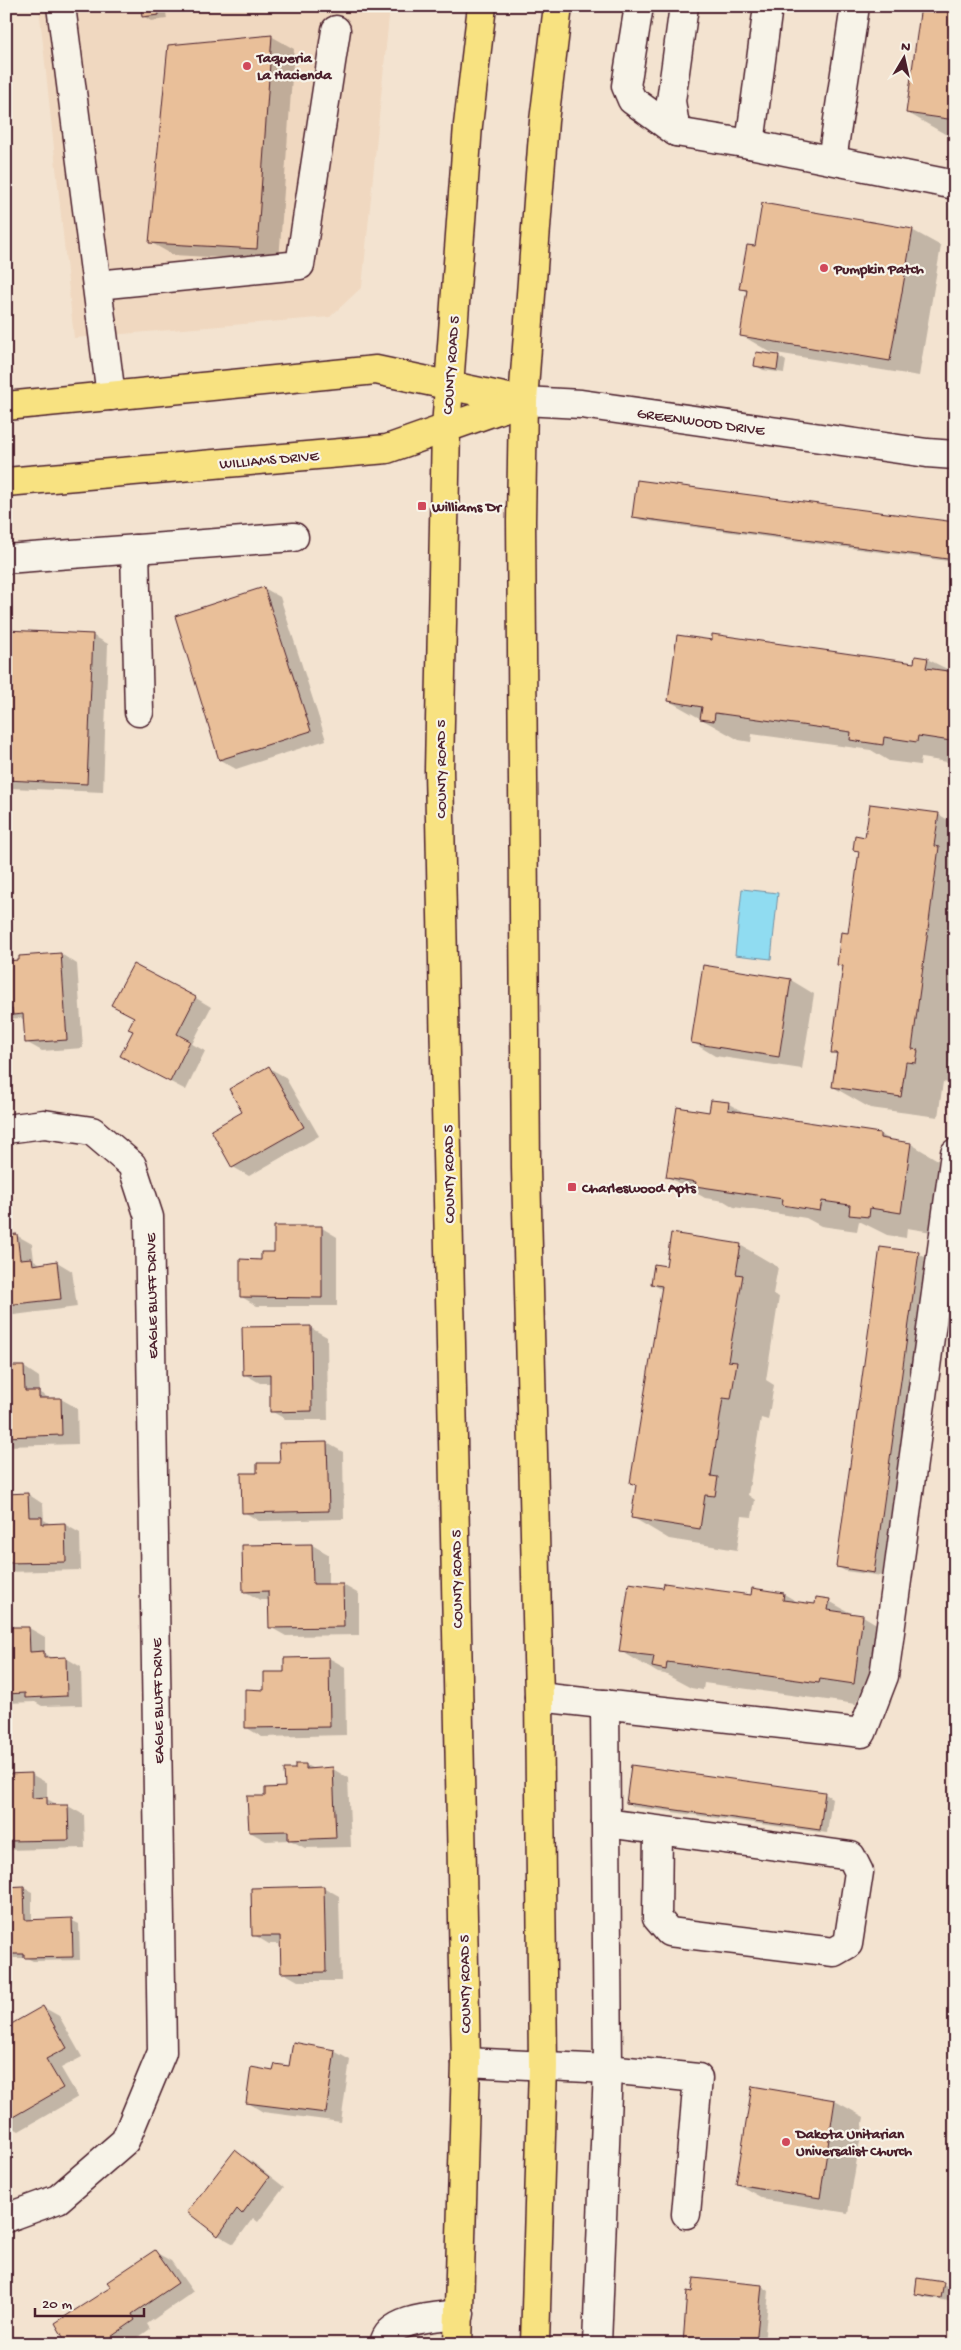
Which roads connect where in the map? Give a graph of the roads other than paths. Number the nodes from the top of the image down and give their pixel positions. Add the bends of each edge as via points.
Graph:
1 (61, 6) edge
2 (482, 6) edge
3 (558, 6) edge
4 (639, 6) edge
5 (684, 6) edge
6 (768, 6) edge
7 (855, 6) edge
8 (336, 30) dead end
9 (676, 132) junction
10 (750, 144) junction
11 (832, 160) junction
12 (955, 185) edge
13 (97, 285) junction
14 (448, 384) junction
15 (111, 396) junction
16 (524, 401) junction
17 (6, 406) edge
18 (446, 428) junction
19 (955, 455) edge
20 (6, 482) edge
21 (294, 537) dead end
22 (135, 549) junction
23 (6, 559) edge
24 (139, 712) dead end
25 (6, 1129) edge
26 (955, 1152) edge
27 (539, 1697) junction
28 (605, 1704) junction
29 (606, 1823) junction
30 (658, 1830) junction
31 (466, 2062) junction
32 (543, 2066) junction
33 (608, 2069) junction
34 (686, 2214) dead end
35 (6, 2218) edge
36 (460, 2314) junction
37 (384, 2344) edge
38 (458, 2344) edge
39 (534, 2344) edge
40 (597, 2344) edge

1 - 13 street
2 - 14 main road, COUNTY ROAD 5 via 468,125
3 - 16 main road via 544,121
4 - 9 street via 626,86 632,100
5 - 9 street via 671,101
6 - 10 street
7 - 11 street
8 - 13 street via 300,265
9 - 10 street
10 - 11 street
11 - 12 street
13 - 15 street
14 - 15 main road via 376,370
14 - 16 main road, GREENWOOD DRIVE
14 - 18 main road, COUNTY ROAD 5
15 - 17 main road
16 - 18 main road, WILLIAMS DRIVE
16 - 19 street, GREENWOOD DRIVE via 581,404 927,454
16 - 27 main road via 521,730 525,1108
18 - 20 main road, WILLIAMS DRIVE via 387,449
18 - 31 main road, COUNTY ROAD 5 via 439,770
21 - 22 street
22 - 23 street
22 - 24 street
25 - 35 street, EAGLE BLUFF DRIVE via 44,1124 92,1131 132,1165 149,1217 162,2052 126,2141 58,2199
26 - 28 street via 884,1676 862,1733
27 - 28 street
27 - 32 main road
28 - 29 street
29 - 30 street
29 - 33 street
30 - 30 street via 851,1856 860,1872 848,1944 834,1952 669,1932 657,1918
31 - 32 street
31 - 36 main road, COUNTY ROAD 5
32 - 33 street
32 - 39 main road
33 - 34 street via 698,2078
33 - 40 street
36 - 37 street via 411,2321 394,2327
36 - 38 main road, COUNTY ROAD 5

